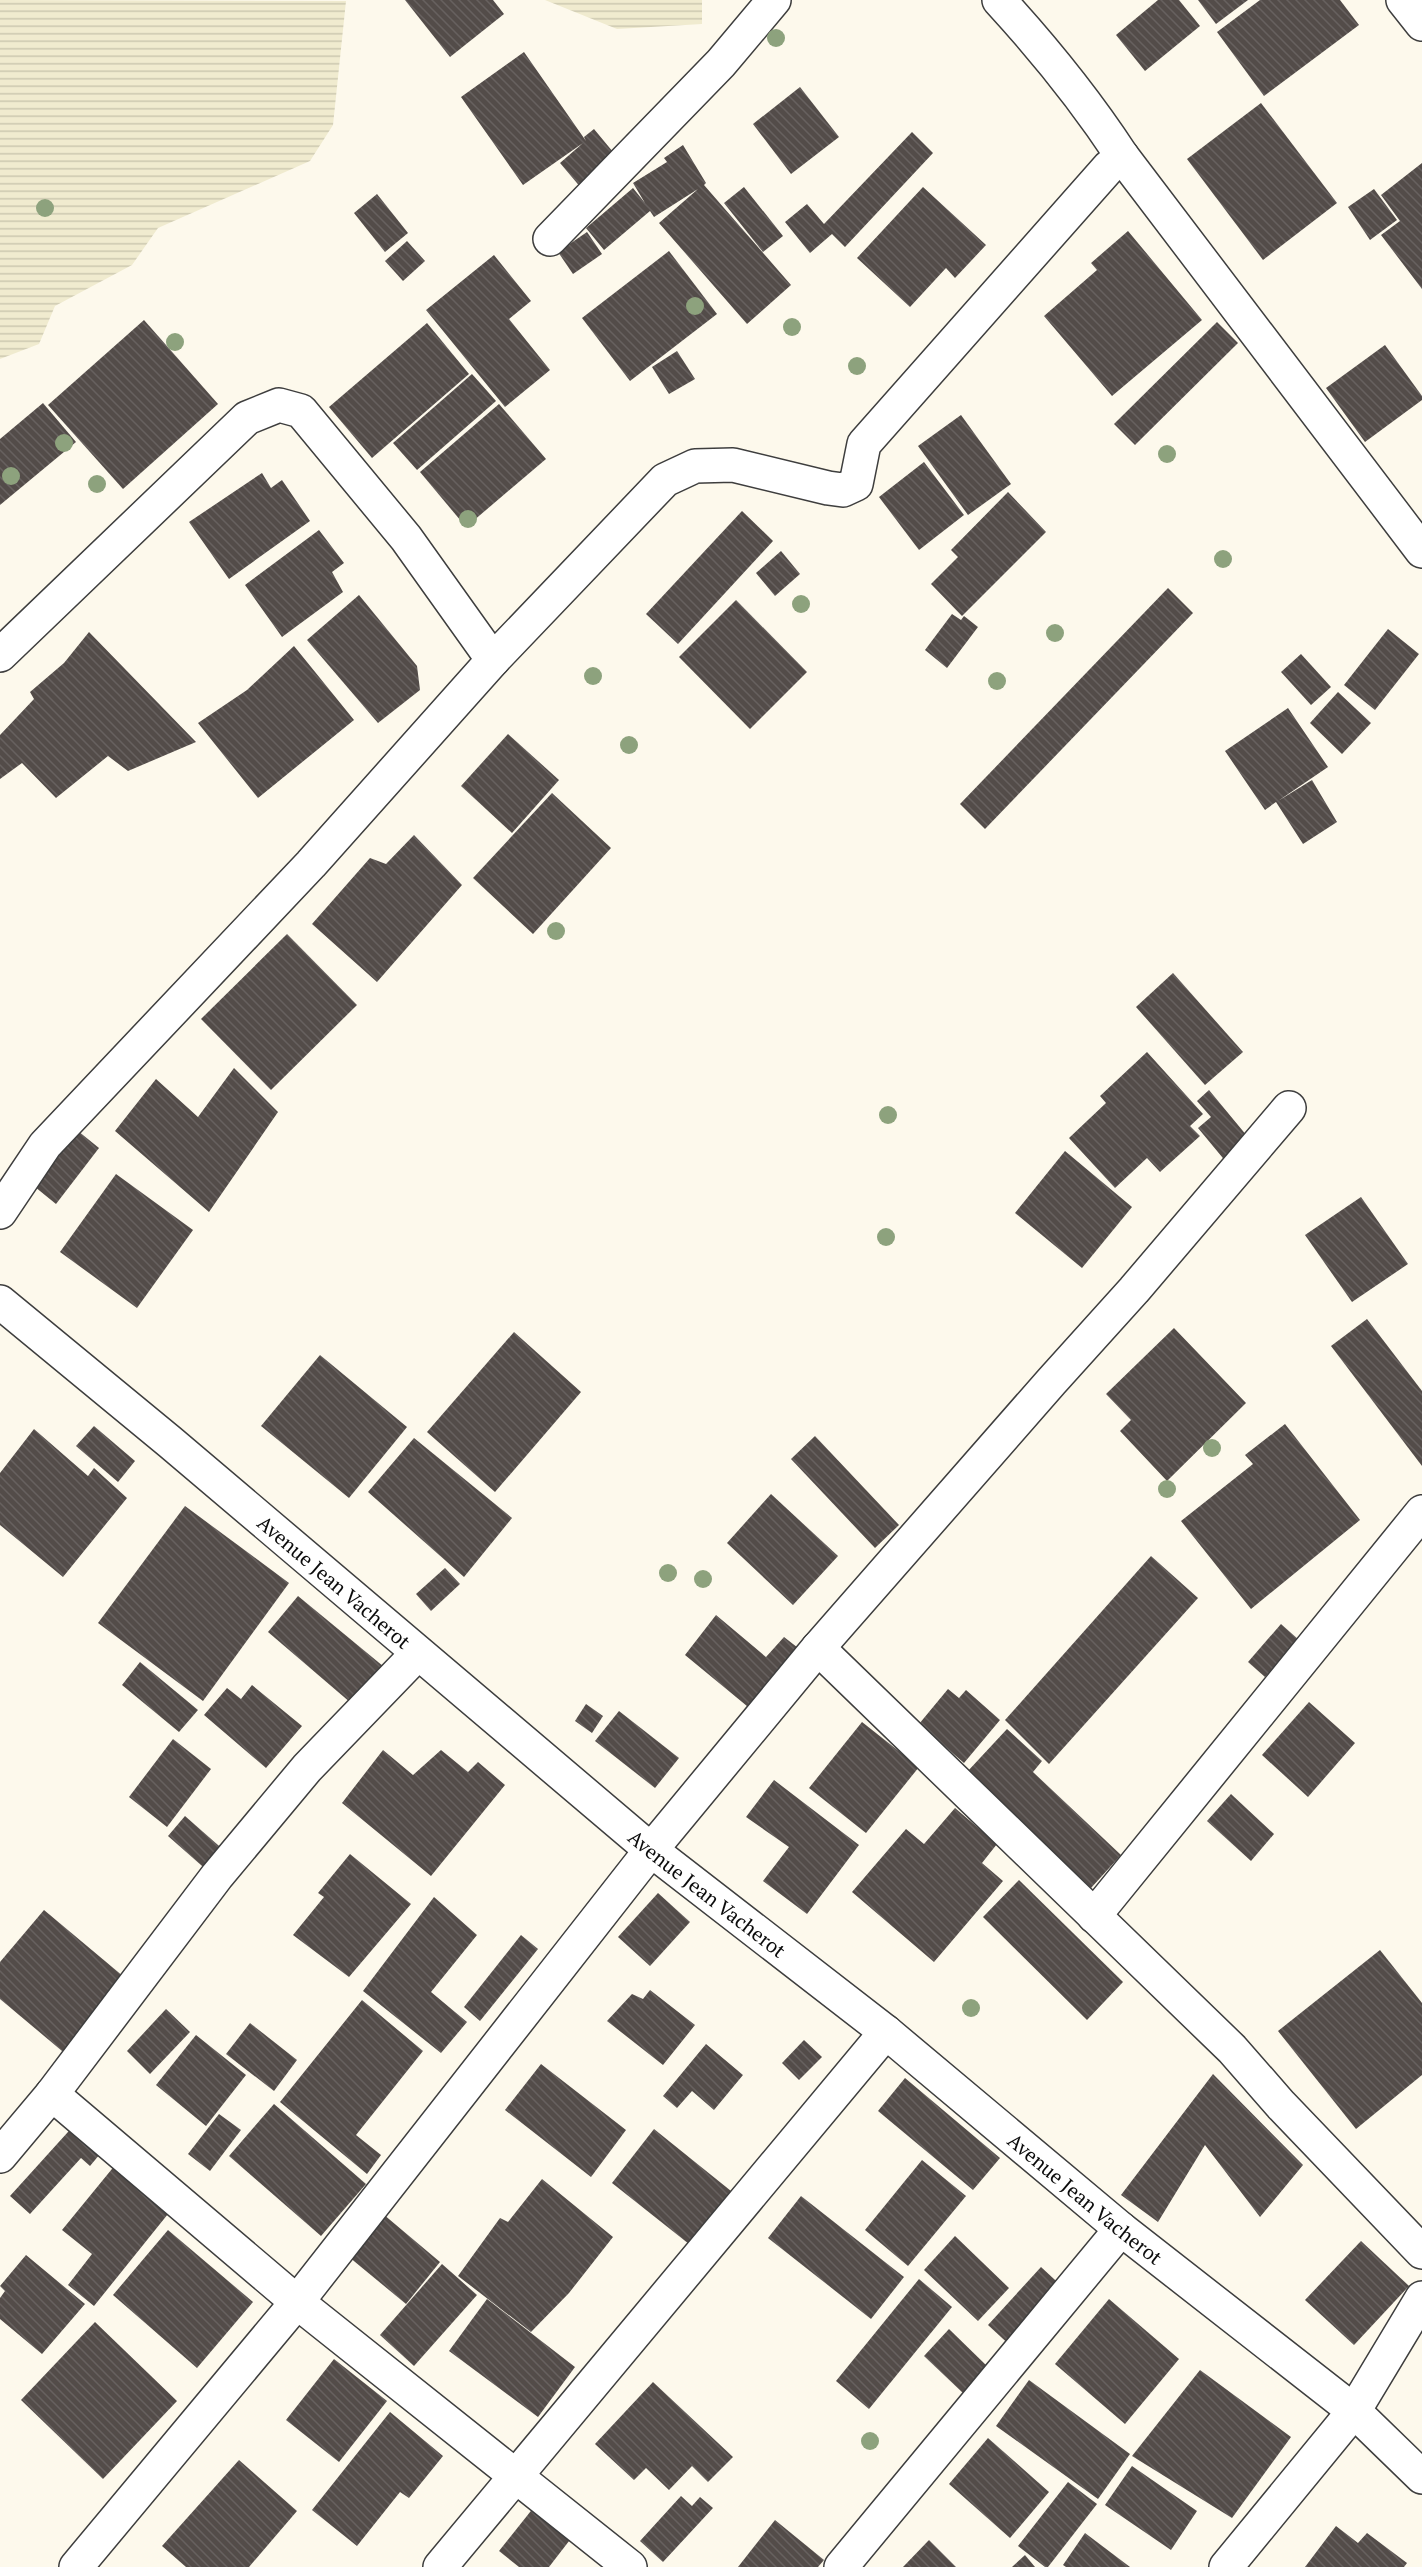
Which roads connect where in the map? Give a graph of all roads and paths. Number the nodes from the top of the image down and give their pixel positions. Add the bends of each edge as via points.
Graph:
1 (774, 0) edge
2 (999, 0) edge
3 (1403, 0) edge
4 (1422, 24) edge
5 (1122, 156) junction
6 (550, 239) dead end
7 (1422, 551) edge
8 (0, 655) edge
9 (493, 660) junction
10 (1289, 1108) dead end
11 (0, 1212) edge
12 (0, 1302) edge
13 (1422, 1512) edge
14 (818, 1648) junction
15 (418, 1653) junction
16 (651, 1850) junction
17 (1094, 1916) junction
18 (886, 2032) junction
19 (52, 2094) junction
20 (0, 2156) edge
21 (1121, 2229) junction
22 (1422, 2252) edge
23 (1422, 2298) edge
24 (297, 2302) junction
25 (1354, 2411) junction
26 (514, 2476) junction
27 (1422, 2477) edge
28 (75, 2567) edge
29 (440, 2567) edge
30 (630, 2567) edge
31 (841, 2567) edge
32 (1226, 2567) edge

1 - 6 street via 721,63
2 - 5 street via 1100,122
3 - 4 street
5 - 7 street
5 - 9 street via 864,444 856,484 843,490 828,488 733,465 695,466 665,480
8 - 9 street via 247,418 279,405 302,411 406,538
9 - 11 street via 312,864 45,1146
10 - 14 street
12 - 15 street, Avenue Jean Vacherot
13 - 17 street
14 - 16 street
14 - 17 street
15 - 16 street, Avenue Jean Vacherot
15 - 19 street via 308,1768 217,1876
16 - 18 street, Avenue Jean Vacherot
16 - 24 street
17 - 22 street via 1232,2049
18 - 21 street, Avenue Jean Vacherot
18 - 26 street
19 - 20 street
19 - 24 street
21 - 25 street, Avenue Jean Vacherot
21 - 31 street
23 - 25 street
24 - 26 street
24 - 28 street
25 - 27 street, Avenue Jean Vacherot
25 - 32 street
26 - 29 street
26 - 30 street

